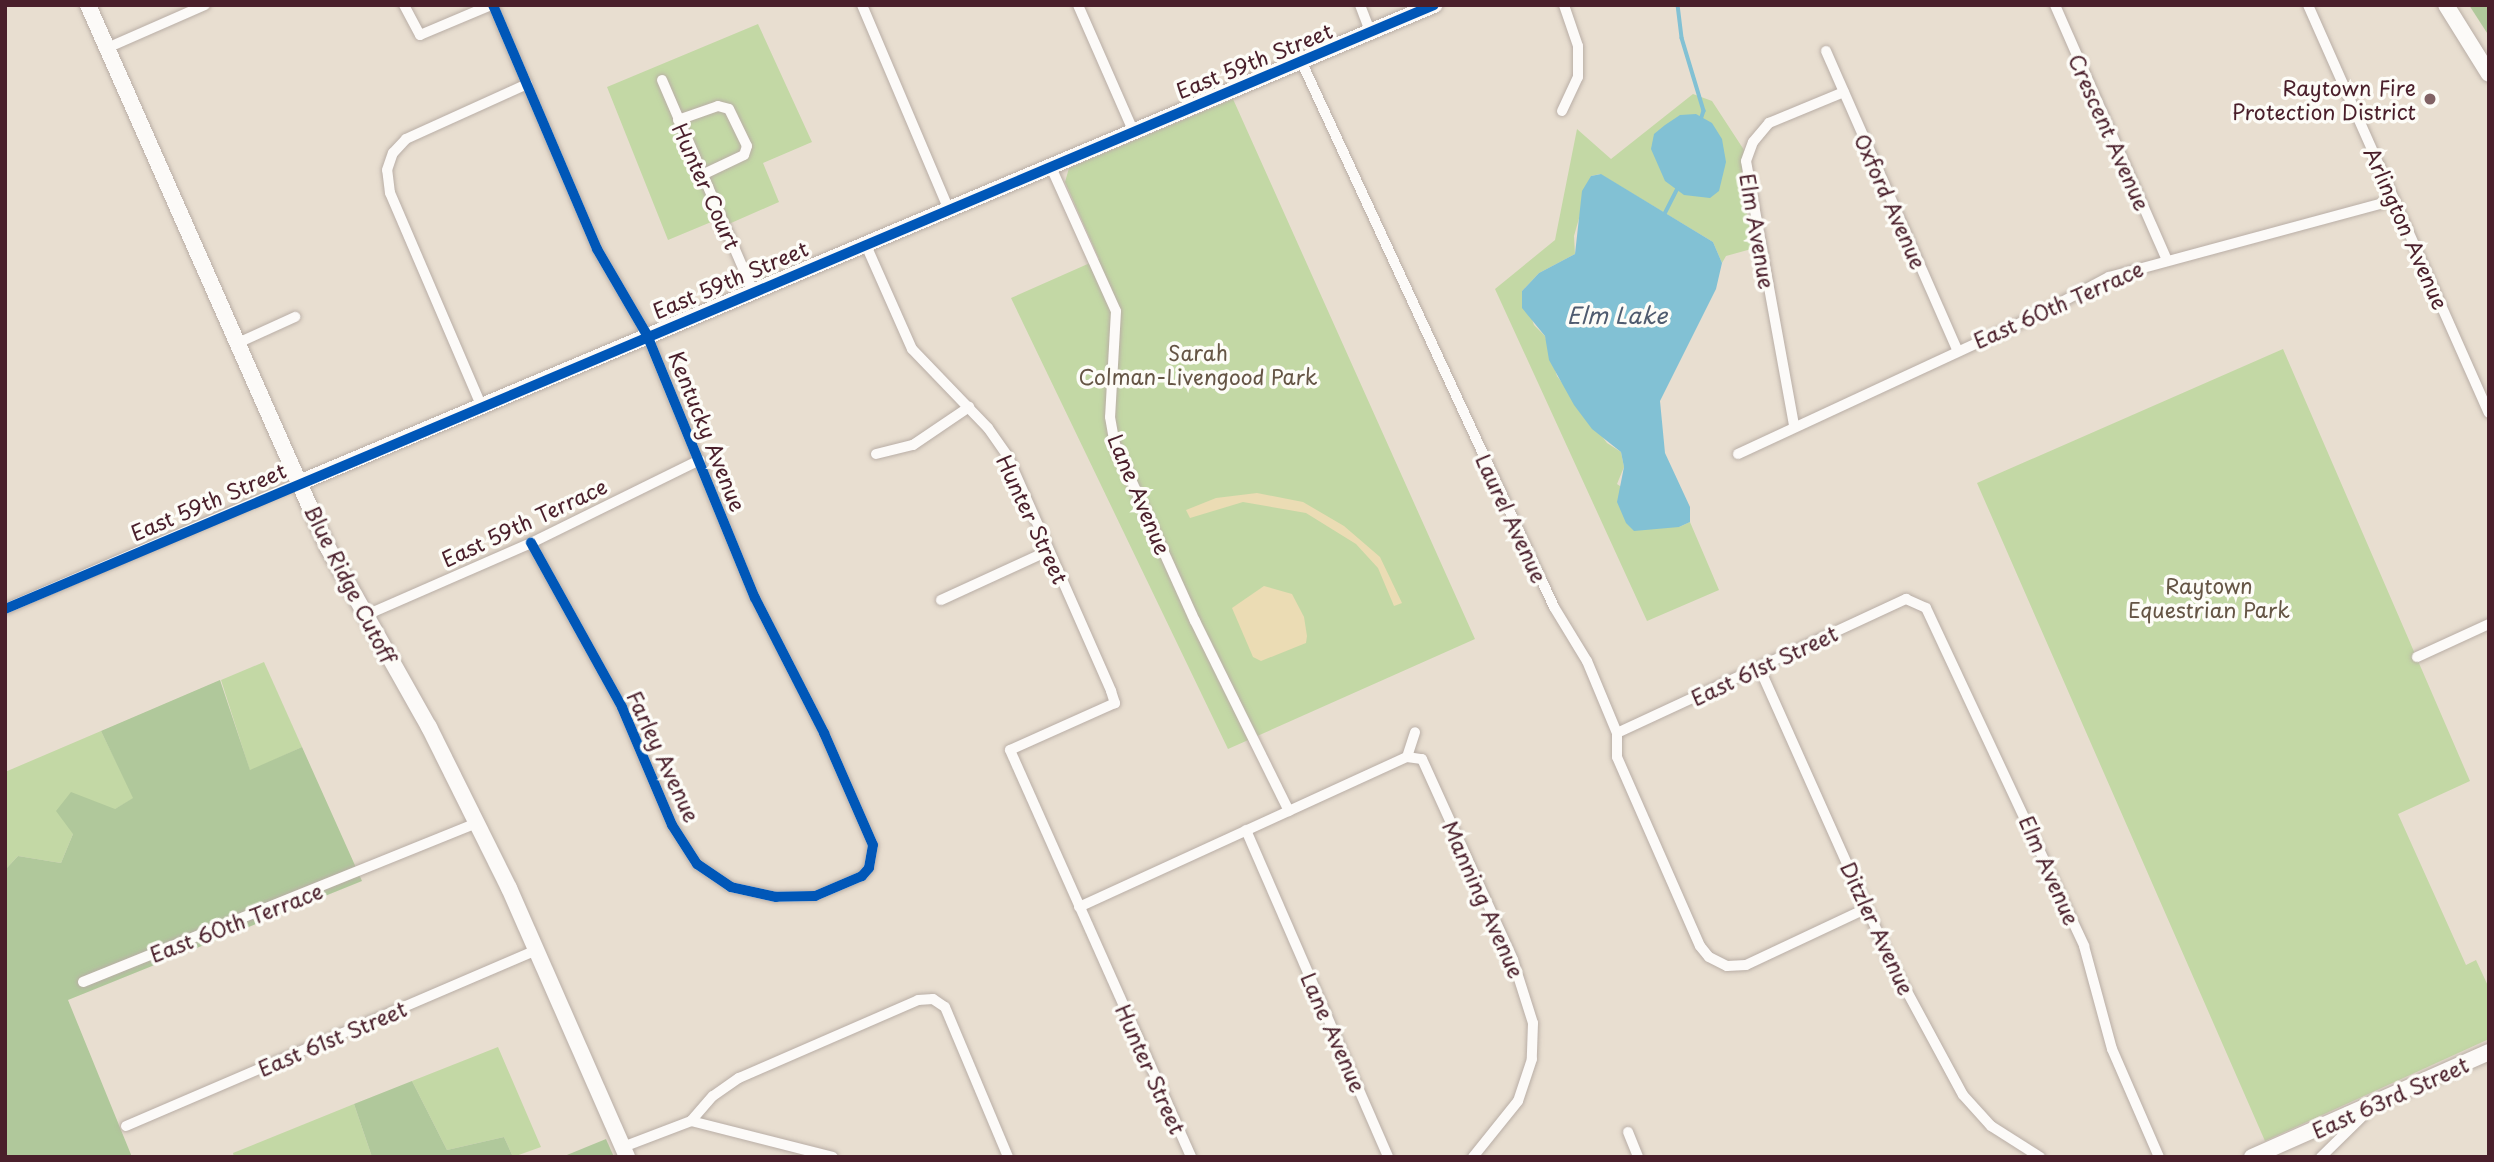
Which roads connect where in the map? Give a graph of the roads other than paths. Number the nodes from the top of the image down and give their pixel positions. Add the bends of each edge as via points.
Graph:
1 (88, 5) edge
2 (205, 5) edge
3 (404, 5) edge
4 (492, 5) edge
5 (862, 5) edge
6 (1078, 5) edge
7 (1360, 5) edge
8 (1434, 5) edge
9 (1564, 5) edge
10 (2055, 5) edge
11 (2308, 5) edge
12 (2446, 5) edge
13 (1371, 33) junction
14 (107, 48) junction
15 (1826, 51) dead end
16 (1302, 62) junction
17 (2489, 74) edge
18 (662, 80) dead end
19 (527, 84) junction
20 (1844, 92) junction
21 (1562, 111) dead end
22 (678, 120) junction
23 (1133, 130) junction
24 (1049, 165) junction
25 (704, 174) junction
26 (2395, 200) junction
27 (947, 208) junction
28 (865, 243) junction
29 (2165, 258) junction
30 (753, 290) junction
31 (295, 317) dead end
32 (647, 335) junction
33 (237, 342) junction
34 (1957, 351) junction
35 (481, 405) junction
36 (969, 407) junction
37 (2489, 413) edge
38 (1794, 425) junction
39 (876, 454) dead end
40 (1738, 454) dead end
41 (700, 460) junction
42 (299, 483) junction
43 (531, 542) junction
44 (1048, 551) junction
45 (941, 600) dead end
46 (1911, 600) joint
47 (5, 609) edge
48 (363, 616) junction
49 (2489, 624) edge
50 (2417, 657) dead end
51 (1759, 667) junction
52 (1415, 732) dead end
53 (1617, 733) junction
54 (1407, 757) junction
55 (1289, 811) junction
56 (477, 823) junction
57 (1246, 830) junction
58 (864, 873) joint
59 (1079, 907) junction
60 (1867, 908) junction
61 (537, 950) junction
62 (83, 982) dead end
63 (2489, 1052) edge
64 (2372, 1107) junction
65 (691, 1121) junction
66 (126, 1126) dead end
67 (1628, 1132) dead end
68 (625, 1152) edge
69 (833, 1157) edge
70 (1008, 1157) edge
71 (1191, 1157) edge
72 (1388, 1157) edge
73 (1473, 1157) edge
74 (1638, 1157) edge
75 (2040, 1157) edge
76 (2159, 1157) edge
77 (2252, 1157) edge
78 (2320, 1157) edge

1 - 14 main road, Blue Ridge Cutoff
2 - 14 street
3 - 4 street via 421,35
4 - 19 street, Kentucky Avenue
5 - 27 street
6 - 23 street
7 - 13 street
8 - 13 main road, East 59th Street
9 - 21 street via 1578,46 1578,77
10 - 29 street, Crescent Avenue
11 - 26 street, Arlington Avenue
12 - 17 main road
13 - 16 main road, East 59th Street
14 - 33 main road, Blue Ridge Cutoff
15 - 20 street, Oxford Avenue
16 - 23 main road, East 59th Street
16 - 53 street, Laurel Avenue
18 - 22 street, Hunter Court
19 - 32 street, Kentucky Avenue via 597,249
19 - 35 street via 406,139 388,167 390,193
20 - 34 street, Oxford Avenue
20 - 38 street, Elm Avenue via 1769,123 1753,142 1746,161
22 - 25 street, Hunter Court
22 - 25 street via 718,106 729,109 747,146 744,155
23 - 24 main road, East 59th Street
24 - 27 main road, East 59th Street
24 - 55 street, Lane Avenue via 1116,311 1110,417 1115,443 1195,621
25 - 30 street, Hunter Court
26 - 29 street, East 60th Terrace
26 - 37 street, Arlington Avenue
27 - 28 main road, East 59th Street
28 - 30 main road, East 59th Street
28 - 36 street, Hunter Street via 912,349
29 - 34 street, East 60th Terrace via 2109,277
30 - 32 main road, East 59th Street
31 - 33 street
32 - 35 main road, East 59th Street
32 - 41 street, Kentucky Avenue
33 - 42 main road, Blue Ridge Cutoff
34 - 38 street, East 60th Terrace
35 - 42 main road, East 59th Street
36 - 39 street via 913,445
36 - 44 street, Hunter Street via 1007,457
38 - 40 street, East 60th Terrace
41 - 43 street, East 59th Terrace
41 - 58 street, Kentucky Avenue via 755,598 824,733 873,845
42 - 47 street, East 59th Street
42 - 48 main road, Blue Ridge Cutoff
43 - 48 street, East 59th Terrace
43 - 58 street, Farley Avenue via 622,707 672,825 697,864 731,887 776,897 815,895
44 - 45 street
44 - 59 street, Hunter Street via 1115,703 1010,750
46 - 51 street, East 61st Street
46 - 76 street, Elm Avenue via 1926,608 2084,946 2112,1049
48 - 56 main road, Blue Ridge Cutoff via 429,727
49 - 50 street
51 - 53 street, East 61st Street
51 - 60 street, Ditzler Avenue
52 - 54 street
53 - 60 street, Laurel Avenue via 1617,757 1700,946 1724,965 1746,965
54 - 55 street
54 - 73 street, Manning Avenue via 1422,759 1513,960 1533,1023 1532,1059 1518,1101
55 - 57 street
56 - 61 main road, Blue Ridge Cutoff
56 - 62 street, East 60th Terrace
57 - 59 street
57 - 72 street, Lane Avenue
59 - 71 street, Hunter Street
60 - 75 street, Ditzler Avenue via 1963,1095 1991,1126
61 - 66 street, East 61st Street
61 - 68 main road, Blue Ridge Cutoff
63 - 64 main road, East 63rd Street
64 - 77 main road, East 63rd Street
64 - 78 street
65 - 68 street
65 - 69 street
65 - 70 street via 713,1096 739,1078 918,1000 933,999 945,1006
67 - 74 street

